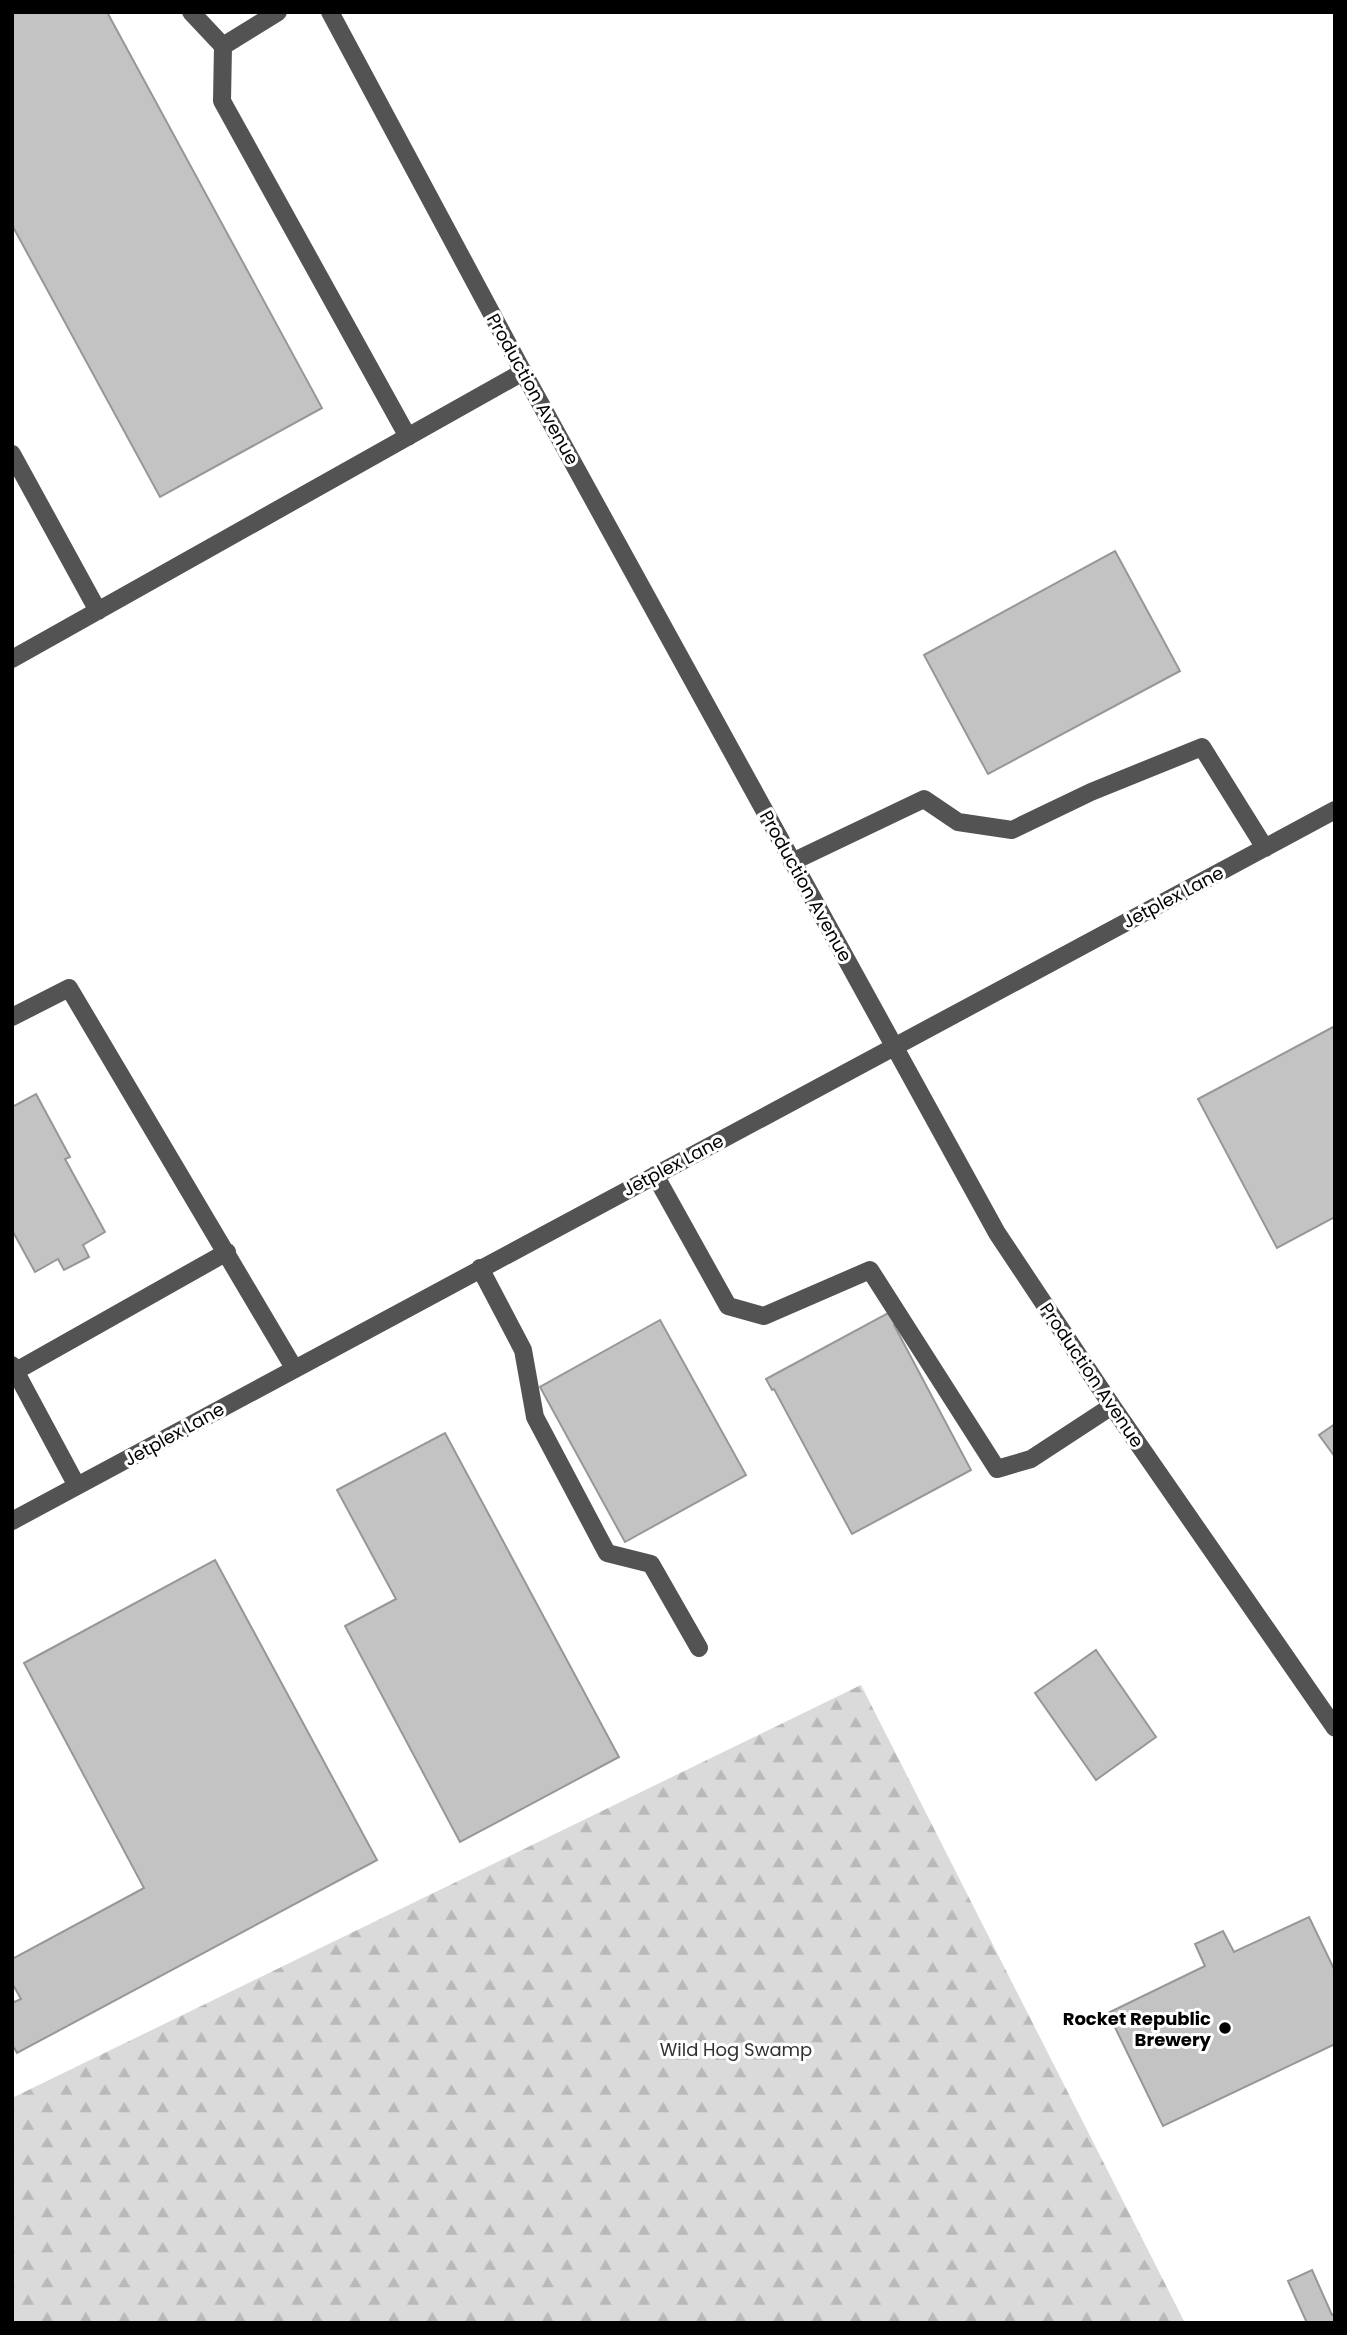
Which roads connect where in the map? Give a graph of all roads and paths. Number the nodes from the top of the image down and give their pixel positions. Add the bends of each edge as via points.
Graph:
1 (191, 12) edge
2 (278, 12) edge
3 (330, 12) edge
4 (223, 46) junction
5 (523, 372) junction
6 (408, 437) junction
7 (12, 454) edge
8 (98, 611) junction
9 (12, 659) edge
10 (1335, 810) edge
11 (1265, 848) junction
12 (793, 862) junction
13 (12, 1017) edge
14 (894, 1048) junction
15 (655, 1175) junction
16 (227, 1252) junction
17 (480, 1268) junction
18 (14, 1368) edge
19 (294, 1368) junction
20 (1112, 1406) junction
21 (77, 1486) junction
22 (12, 1521) edge
23 (699, 1648) dead end
24 (1335, 1728) edge

1 - 4 street
2 - 4 street
3 - 5 street, Production Avenue
4 - 6 street via 222,102
5 - 6 street
5 - 12 street, Production Avenue
6 - 8 street
7 - 8 street
8 - 9 street
10 - 11 street, Jetplex Lane
11 - 12 street via 1202,747 1012,830 958,822 924,799
11 - 14 street, Jetplex Lane
12 - 14 street, Production Avenue
13 - 16 street via 69,988
14 - 15 street, Jetplex Lane
14 - 20 street, Production Avenue via 998,1233
15 - 17 street, Jetplex Lane
15 - 20 street via 728,1306 764,1316 870,1270 997,1469 1031,1459
16 - 18 street
16 - 19 street
17 - 19 street, Jetplex Lane
17 - 23 street via 523,1350 535,1417 607,1553 652,1564
18 - 21 street
19 - 21 street, Jetplex Lane
20 - 24 street, Production Avenue
21 - 22 street, Jetplex Lane

